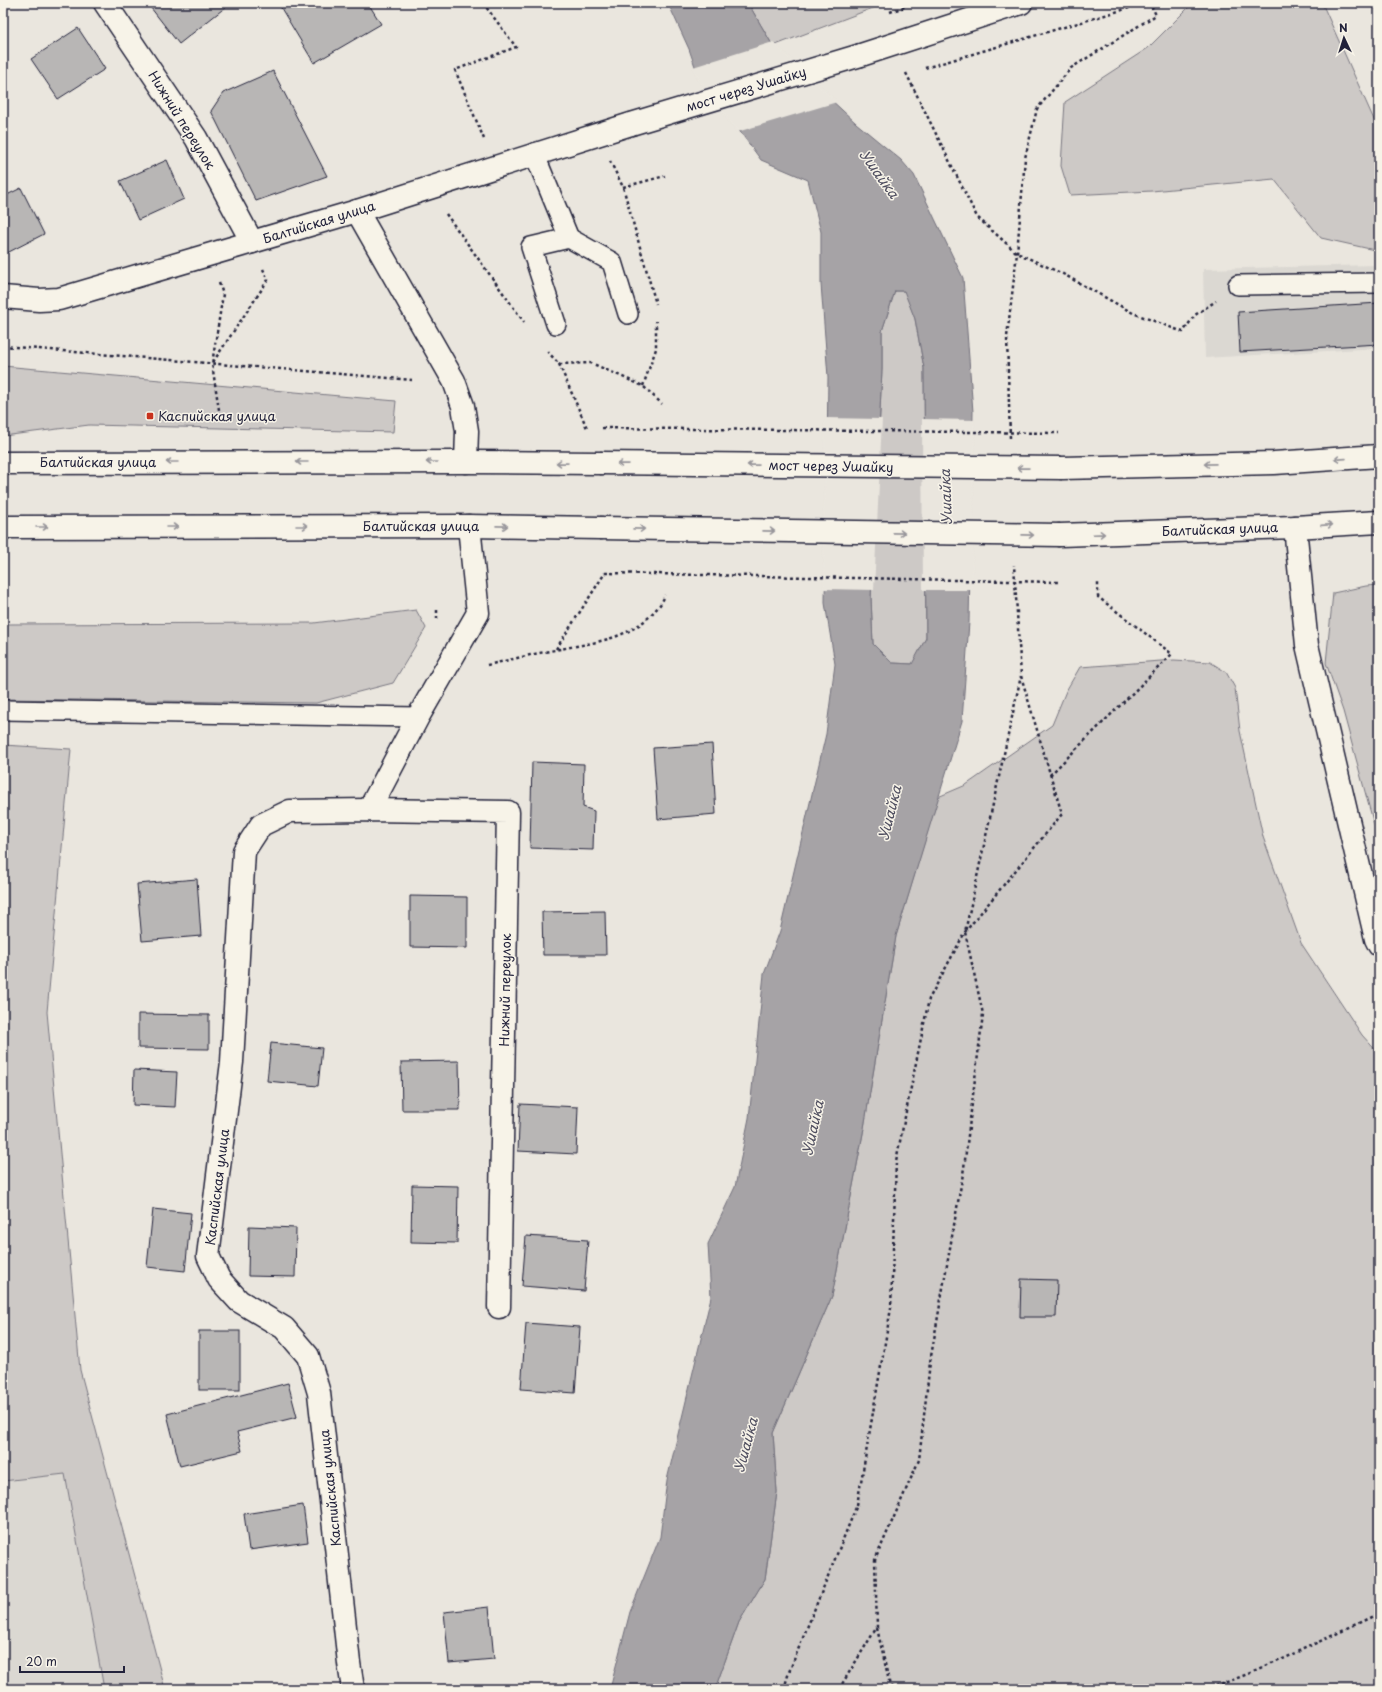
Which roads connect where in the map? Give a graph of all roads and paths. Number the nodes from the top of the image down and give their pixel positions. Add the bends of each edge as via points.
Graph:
1 (105, 3) edge
2 (483, 3) edge
3 (1021, 3) edge
4 (1146, 3) edge
5 (1150, 3) edge
6 (920, 69) dead end
7 (913, 71) dead end
8 (906, 73) junction
9 (899, 74) dead end
10 (631, 124) joint
11 (485, 140) dead end
12 (534, 153) junction
13 (665, 176) dead end
14 (623, 187) dead end
15 (357, 211) junction
16 (569, 238) junction
17 (252, 242) junction
18 (1017, 252) junction
19 (208, 255) junction
20 (1379, 283) edge
21 (1238, 286) joint
22 (3, 297) edge
23 (628, 314) dead end
24 (556, 324) dead end
25 (3, 346) edge
26 (212, 364) junction
27 (559, 364) dead end
28 (412, 380) dead end
29 (219, 410) dead end
30 (587, 428) dead end
31 (602, 428) dead end
32 (1059, 433) dead end
33 (1010, 439) dead end
34 (1379, 456) edge
35 (466, 462) junction
36 (3, 463) edge
37 (600, 464) joint
38 (1379, 522) edge
39 (469, 526) junction
40 (3, 527) edge
41 (1295, 527) junction
42 (1014, 565) dead end
43 (1098, 581) dead end
44 (1058, 582) dead end
45 (665, 595) dead end
46 (437, 610) dead end
47 (438, 624) dead end
48 (556, 650) junction
49 (487, 665) dead end
50 (1021, 676) junction
51 (3, 710) edge
52 (418, 717) junction
53 (1050, 775) junction
54 (369, 810) junction
55 (966, 932) junction
56 (1379, 945) edge
57 (498, 1307) dead end
58 (1379, 1614) edge
59 (877, 1627) junction
60 (353, 1689) edge
61 (784, 1689) edge
62 (840, 1689) edge
63 (899, 1689) edge
64 (1209, 1689) edge

1 - 17 street, Нижний переулок via 196,138
2 - 11 path via 516,47 455,70
3 - 10 street, мост через Ушайку, bridge via 861,55
4 - 6 path
5 - 18 path via 1156,15 1071,68 1037,109 1025,158
7 - 8 path
8 - 9 path
8 - 18 path via 977,217
10 - 12 street, Балтийская улица
12 - 15 street, Балтийская улица
12 - 16 lane
13 - 14 path
15 - 17 street, Балтийская улица
15 - 35 street via 454,381 463,406 467,431
16 - 23 lane via 612,262
16 - 24 lane via 531,247
17 - 19 street, Балтийская улица
17 - 26 path via 268,280
18 - 21 path via 1133,313 1182,332 1195,315
18 - 33 path via 1007,337
19 - 22 street, Балтийская улица via 59,299
19 - 26 path via 223,294
20 - 21 lane
25 - 26 path
26 - 28 path
26 - 29 path
27 - 30 path
31 - 32 path, bridge
34 -> 37 street, мост через Ушайку, bridge via 1274,463 1062,468
35 -> 36 street, Балтийская улица
37 -> 35 street, Балтийская улица
41 -> 38 street, Балтийская улица
40 -> 39 street, Балтийская улица
39 -> 41 street, Балтийская улица, bridge via 1060,535
39 - 52 street via 478,613
41 - 56 street via 1307,645
42 - 50 path
43 - 53 path via 1098,596 1172,654
44 - 48 path, bridge via 605,573
45 - 48 path via 662,603 652,614 628,632 600,642
46 - 47 path
48 - 49 path
50 - 53 path
50 - 55 path
51 - 52 lane
52 - 54 street
53 - 55 path via 1062,814
54 - 57 street, Нижний переулок via 508,812
54 - 60 street, Каспийская улица via 290,811 261,825 244,851 232,1062 208,1256 219,1279 239,1301 284,1328 308,1356 319,1393
55 - 59 path via 983,1014 965,1161 930,1362 919,1460 875,1560
55 - 61 path via 929,999 896,1161 892,1308 857,1505 788,1672
58 - 64 path via 1258,1670
59 - 62 path
59 - 63 path via 890,1686

